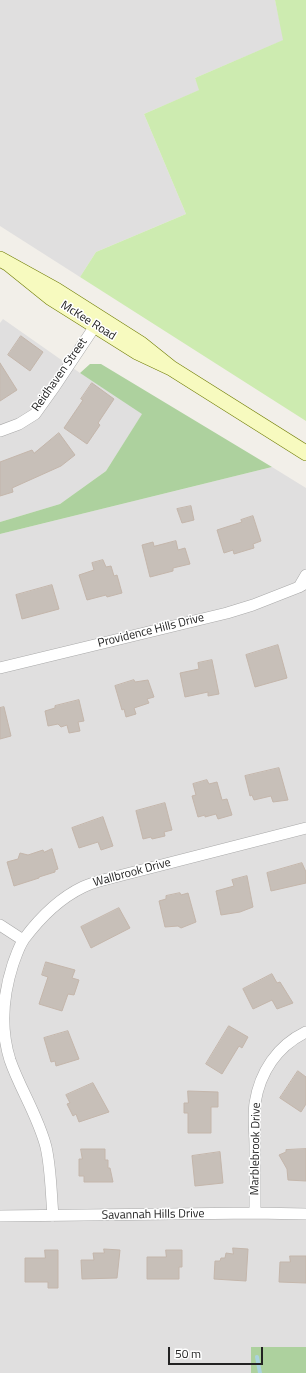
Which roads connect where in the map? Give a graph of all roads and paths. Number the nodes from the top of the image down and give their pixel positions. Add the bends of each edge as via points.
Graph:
1 (5, 262) edge
2 (95, 326) junction
3 (171, 368) junction
4 (0, 431) edge
5 (306, 453) edge
6 (306, 575) edge
7 (302, 585) edge
8 (0, 668) edge
9 (306, 828) edge
10 (0, 925) edge
11 (23, 940) junction
12 (306, 1032) edge
13 (255, 1213) junction
14 (306, 1214) edge
15 (0, 1216) edge
16 (53, 1216) junction

1 - 2 street, McKee Road via 51,298
1 - 3 street, McKee Road via 56,290 134,340
2 - 3 street, McKee Road via 137,352
2 - 4 street, Reidhaven Street via 35,414 19,424
3 - 5 street, McKee Road
6 - 7 street, Providence Hills Drive
7 - 8 street, Providence Hills Drive via 253,606
9 - 11 street, Wallbrook Drive via 83,887 50,910
10 - 11 street
11 - 16 street, Wallbrook Drive via 7,982 2,1010 3,1027 9,1059 46,1146
12 - 13 street, Marblebrook Drive via 282,1048 270,1062 260,1081 255,1104
13 - 14 street, Savannah Hills Drive
13 - 16 street, Savannah Hills Drive
15 - 16 street, Savannah Hills Drive

